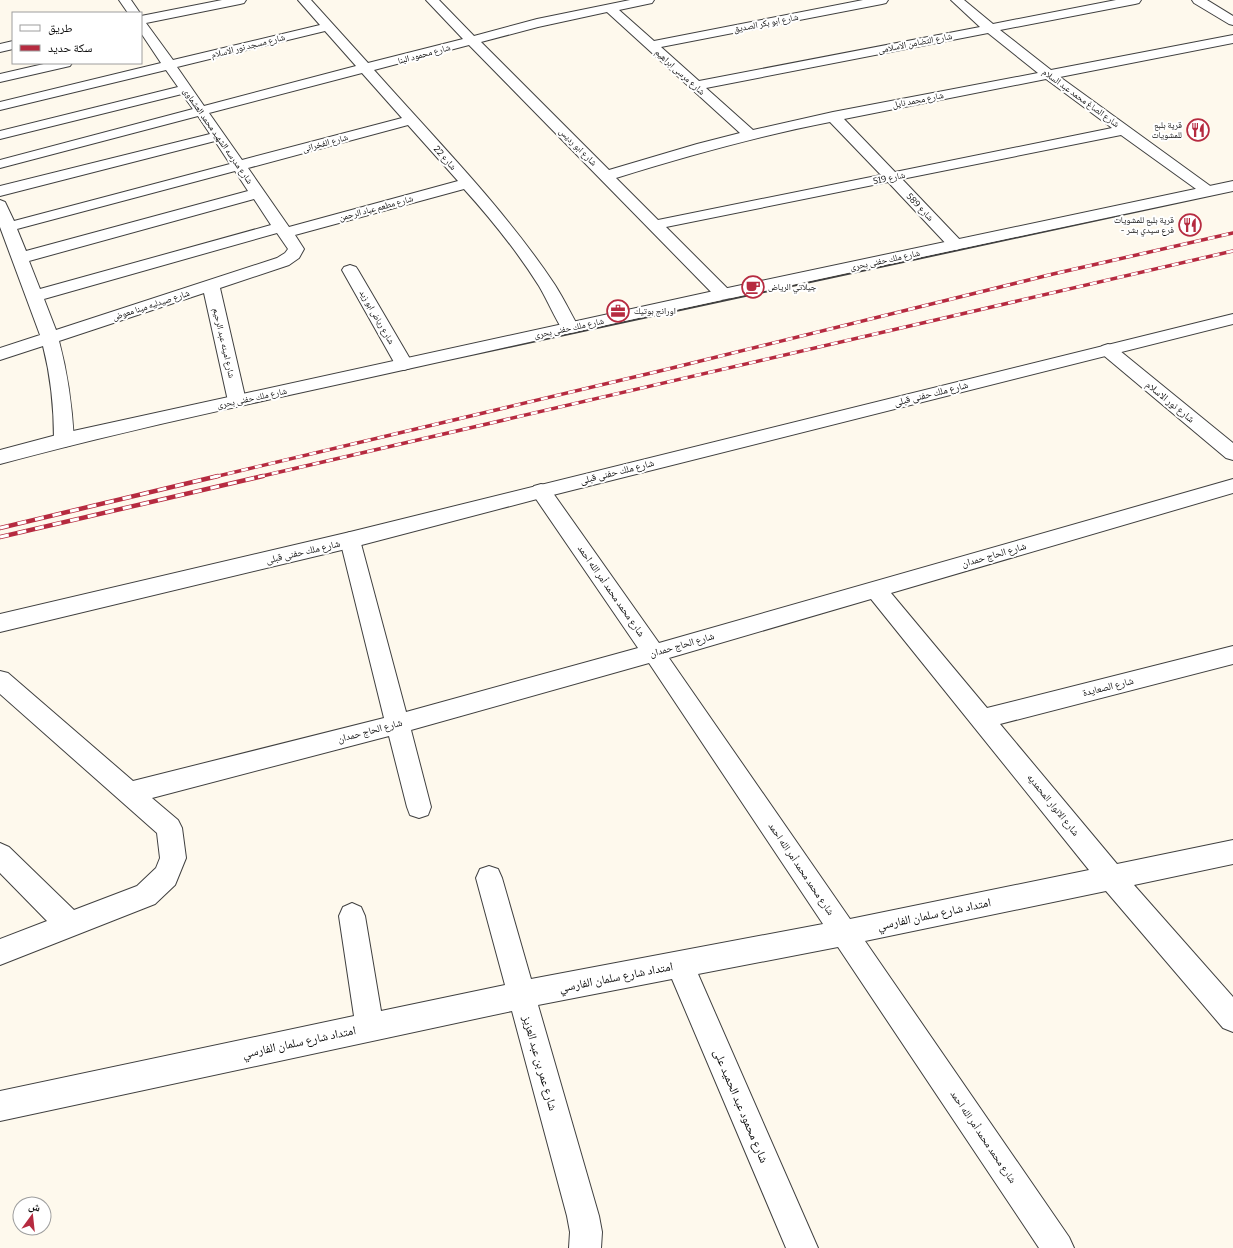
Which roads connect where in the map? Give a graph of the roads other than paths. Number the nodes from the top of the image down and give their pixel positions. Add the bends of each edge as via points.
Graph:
1 (124, 0) edge
2 (240, 0) edge
3 (304, 0) edge
4 (432, 0) edge
5 (648, 0) edge
6 (882, 0) edge
7 (957, 0) edge
8 (1135, 0) edge
9 (1198, 0) edge
10 (610, 8) junction
11 (133, 12) edge
12 (142, 20) edge
13 (1233, 20) edge
14 (142, 27) edge
15 (328, 27) junction
16 (990, 28) junction
17 (1233, 39) edge
18 (472, 41) junction
19 (147, 44) edge
20 (12, 45) edge
21 (651, 45) junction
22 (0, 48) edge
23 (61, 64) edge
24 (169, 65) junction
25 (365, 69) junction
26 (1048, 74) junction
27 (0, 78) edge
28 (696, 86) junction
29 (186, 89) junction
30 (0, 106) edge
31 (201, 112) junction
32 (833, 116) junction
33 (412, 120) junction
34 (1124, 130) junction
35 (0, 135) edge
36 (750, 135) junction
37 (218, 136) junction
38 (0, 164) edge
39 (239, 166) junction
40 (606, 176) junction
41 (891, 177) junction
42 (468, 183) junction
43 (1233, 186) edge
44 (0, 191) edge
45 (1208, 191) junction
46 (258, 193) junction
47 (0, 205) edge
48 (655, 226) junction
49 (8, 227) junction
50 (283, 230) junction
51 (956, 245) junction
52 (296, 249) joint
53 (20, 258) junction
54 (350, 270) dead end
55 (211, 286) junction
56 (723, 294) junction
57 (34, 296) junction
58 (1233, 319) edge
59 (570, 328) junction
60 (50, 338) junction
61 (1108, 350) junction
62 (0, 354) edge
63 (404, 364) junction
64 (236, 401) junction
65 (64, 440) junction
66 (1233, 453) edge
67 (0, 457) edge
68 (1233, 486) edge
69 (541, 491) junction
70 (350, 540) junction
71 (876, 589) junction
72 (0, 623) edge
73 (654, 652) junction
74 (1233, 655) edge
75 (0, 680) edge
76 (982, 719) junction
77 (398, 724) junction
78 (129, 793) junction
79 (419, 807) dead end
80 (1233, 852) edge
81 (0, 855) edge
82 (1111, 877) junction
83 (489, 878) dead end
84 (352, 916) dead end
85 (70, 925) junction
86 (844, 933) junction
87 (0, 952) edge
88 (680, 965) junction
89 (521, 995) junction
90 (1233, 1018) edge
91 (370, 1027) junction
92 (0, 1106) edge
93 (585, 1248) edge
94 (802, 1248) edge
95 (1058, 1248) edge

1 - 11 street
2 - 12 street
3 - 15 street, شارع 22
4 - 18 street, شارع ابو رديس
5 - 10 street, شارع محمود البنا
6 - 21 street, شارع ابو بكر الصديق
7 - 16 street, شارع الصاغ محمد عبد السلام
8 - 16 street, شارع التضامن الاسلامى
9 - 13 street
10 - 18 street, شارع محمود البنا via 537,23
10 - 21 street, شارع مرسى ابراهيم
14 - 19 street, شارع مدرسه الشهيد محمد العشماوى
15 - 24 street, شارع مسجد نور الاسلام
15 - 25 street, شارع 22
16 - 26 street, شارع الصاغ محمد عبد السلام
16 - 28 street, شارع التضامن الاسلامى
17 - 26 street, شارع محمد نايل
18 - 25 street, شارع محمود البنا
18 - 40 street, شارع ابو رديس
19 - 24 street, شارع مدرسه الشهيد محمد العشماوى
20 - 22 street
21 - 28 street, شارع مرسى ابراهيم
23 - 27 street
24 - 29 street, شارع مدرسه الشهيد محمد العشماوى
24 - 30 street, شارع مسجد نور الاسلام
25 - 31 street, شارع محمود البنا
25 - 33 street, شارع 22
26 - 32 street, شارع محمد نايل
26 - 34 street, شارع الصاغ محمد عبد السلام
28 - 36 street, شارع مرسى ابراهيم
29 - 31 street, شارع مدرسه الشهيد محمد العشماوى
29 - 35 street
31 - 37 street, شارع مدرسه الشهيد محمد العشماوى
31 - 38 street, شارع محمود البنا
32 - 36 street, شارع محمد نايل
32 - 41 street, شارع 589
33 - 39 street, شارع الفخرانى
33 - 42 street, شارع 22
34 - 41 street, شارع 519
34 - 45 street, شارع الصاغ محمد عبد السلام
36 - 40 street, شارع محمد نايل
37 - 39 street, شارع مدرسه الشهيد محمد العشماوى
37 - 44 street
39 - 46 street, شارع مدرسه الشهيد محمد العشماوى
39 - 49 street, شارع الفخرانى
40 - 48 street, شارع ابو رديس
41 - 48 street, شارع 519
41 - 51 street, شارع 589
42 - 50 street, شارع مطعم عباد الرحمن
42 - 59 street, شارع 22 via 522,248 548,286
43 - 45 street, شارع ملك حفنى بحرى
45 - 51 street, شارع ملك حفنى بحرى
46 - 50 street, شارع مدرسه الشهيد محمد العشماوى
46 - 53 street
47 - 49 street
48 - 56 street, شارع ابو رديس
49 - 53 street
50 - 52 street, شارع مدرسه الشهيد محمد العشماوى
50 - 57 street, شارع مطعم عباد الرحمن
51 - 56 street, شارع ملك حفنى بحرى
52 - 55 street, شارع صيدليه مينا معوض via 284,262
53 - 57 street
54 - 63 street, شارع رياض ابو زيد
55 - 60 street, شارع صيدليه مينا معوض
55 - 64 street, شارع امينه عبد الرحيم
56 - 59 street, شارع ملك حفنى بحرى
57 - 60 street
58 - 61 street, شارع ملك حفنى قبلى
59 - 63 street, شارع ملك حفنى بحرى
60 - 62 street, شارع صيدليه مينا معوض
60 - 65 street via 58,369
61 - 66 street, شارع نور الاسلام
61 - 69 street, شارع ملك حفنى قبلى
63 - 64 street, شارع ملك حفنى بحرى
64 - 65 street, شارع ملك حفنى بحرى
65 - 67 street, شارع ملك حفنى بحرى
68 - 71 street, شارع الحاج حمدان
69 - 70 street, شارع ملك حفنى قبلى
69 - 73 street, شارع محمد محمد أمر الله احمد
70 - 72 street, شارع ملك حفنى قبلى
70 - 77 street
71 - 73 street, شارع الحاج حمدان
71 - 76 street, شارع الانوار المحمديه
73 - 77 street, شارع الحاج حمدان
73 - 86 street, شارع محمد محمد أمر الله احمد
74 - 76 street, شارع الصعايدة
75 - 78 street
76 - 82 street, شارع الانوار المحمديه
77 - 78 street, شارع الحاج حمدان
77 - 79 street
78 - 85 street via 169,828 173,858 166,876 146,895
80 - 82 street, امتداد شارع سلمان الفارسي
81 - 85 street
82 - 86 street, امتداد شارع سلمان الفارسي
82 - 90 street, شارع الانوار المحمديه
83 - 89 street, شارع عمر بن عبد العزيز
84 - 91 street
85 - 87 street
86 - 88 street, امتداد شارع سلمان الفارسي
86 - 95 street, شارع محمد محمد أمر الله احمد
88 - 89 street, امتداد شارع سلمان الفارسي
88 - 94 street, شارع محمود عبد الحميد على
89 - 91 street, امتداد شارع سلمان الفارسي
89 - 93 street, شارع عمر بن عبد العزيز via 583,1216
91 - 92 street, امتداد شارع سلمان الفارسي

